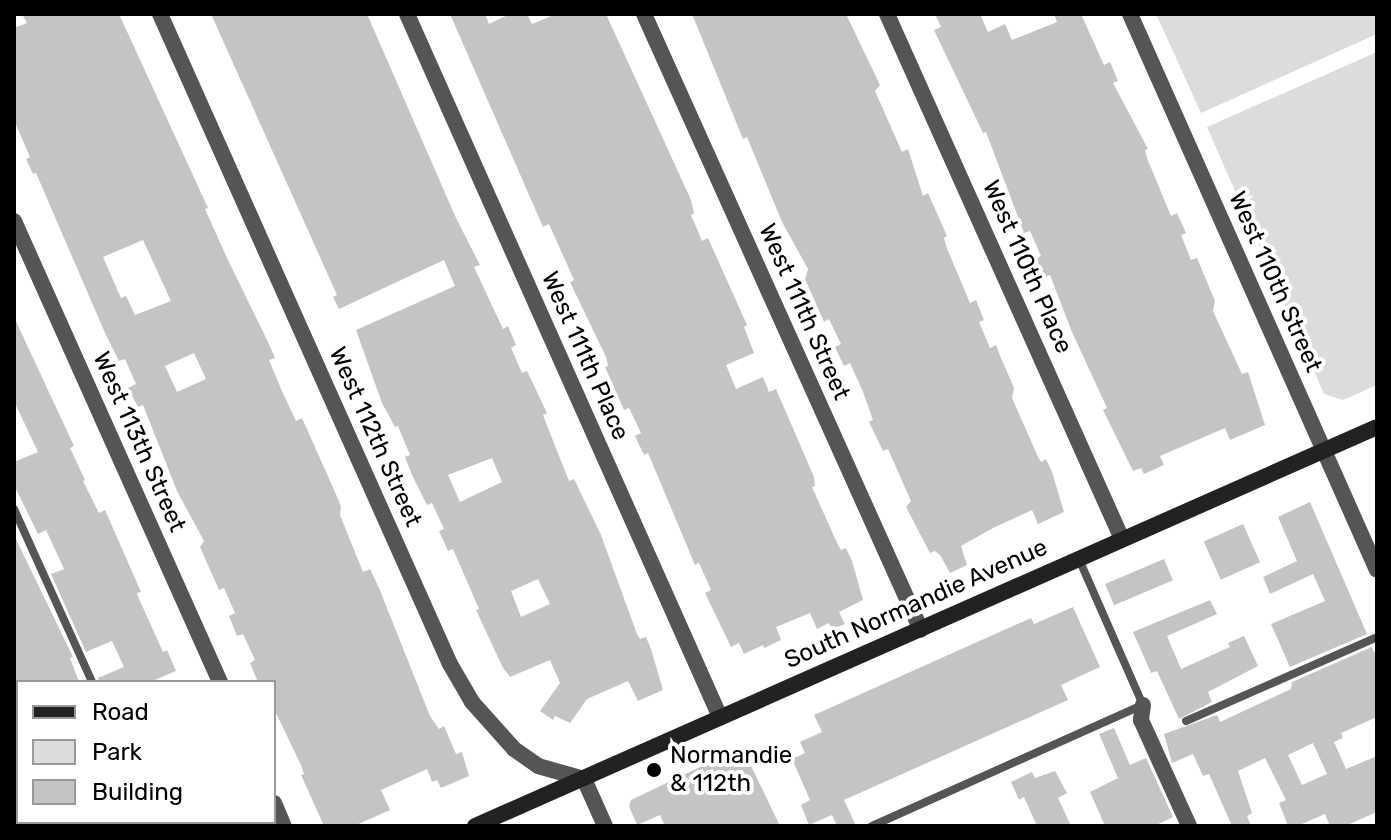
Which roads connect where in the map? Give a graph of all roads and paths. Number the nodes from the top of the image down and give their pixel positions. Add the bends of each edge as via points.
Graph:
1 (160, 14) edge
2 (407, 14) edge
3 (644, 14) edge
4 (887, 14) edge
5 (1130, 14) edge
6 (14, 221) edge
7 (1377, 427) edge
8 (1324, 450) junction
9 (14, 509) edge
10 (1122, 539) junction
11 (1079, 558) junction
12 (1377, 568) edge
13 (921, 630) junction
14 (1377, 637) edge
15 (91, 680) edge
16 (219, 680) edge
17 (1143, 705) junction
18 (720, 717) junction
19 (1186, 721) dead end
20 (584, 779) junction
21 (276, 808) edge
22 (284, 826) edge
23 (475, 826) edge
24 (605, 826) edge
25 (872, 826) edge
26 (1189, 826) edge

1 - 20 street, West 112th Street via 450,664 472,702 514,749 538,766
2 - 18 street, West 111th Place
3 - 13 street, West 111th Street
4 - 10 street, West 110th Place
5 - 8 street, West 110th Street
6 - 16 street, West 113th Street
7 - 8 main road, South Normandie Avenue
8 - 10 main road, South Normandie Avenue
8 - 12 street, West 110th Street
9 - 15 lane
10 - 11 main road, South Normandie Avenue
11 - 13 main road, South Normandie Avenue
11 - 17 lane
13 - 18 main road, South Normandie Avenue
14 - 19 lane
17 - 25 lane
17 - 26 street via 1141,720
18 - 20 main road, South Normandie Avenue
20 - 23 main road, South Normandie Avenue
20 - 24 street
21 - 22 street

